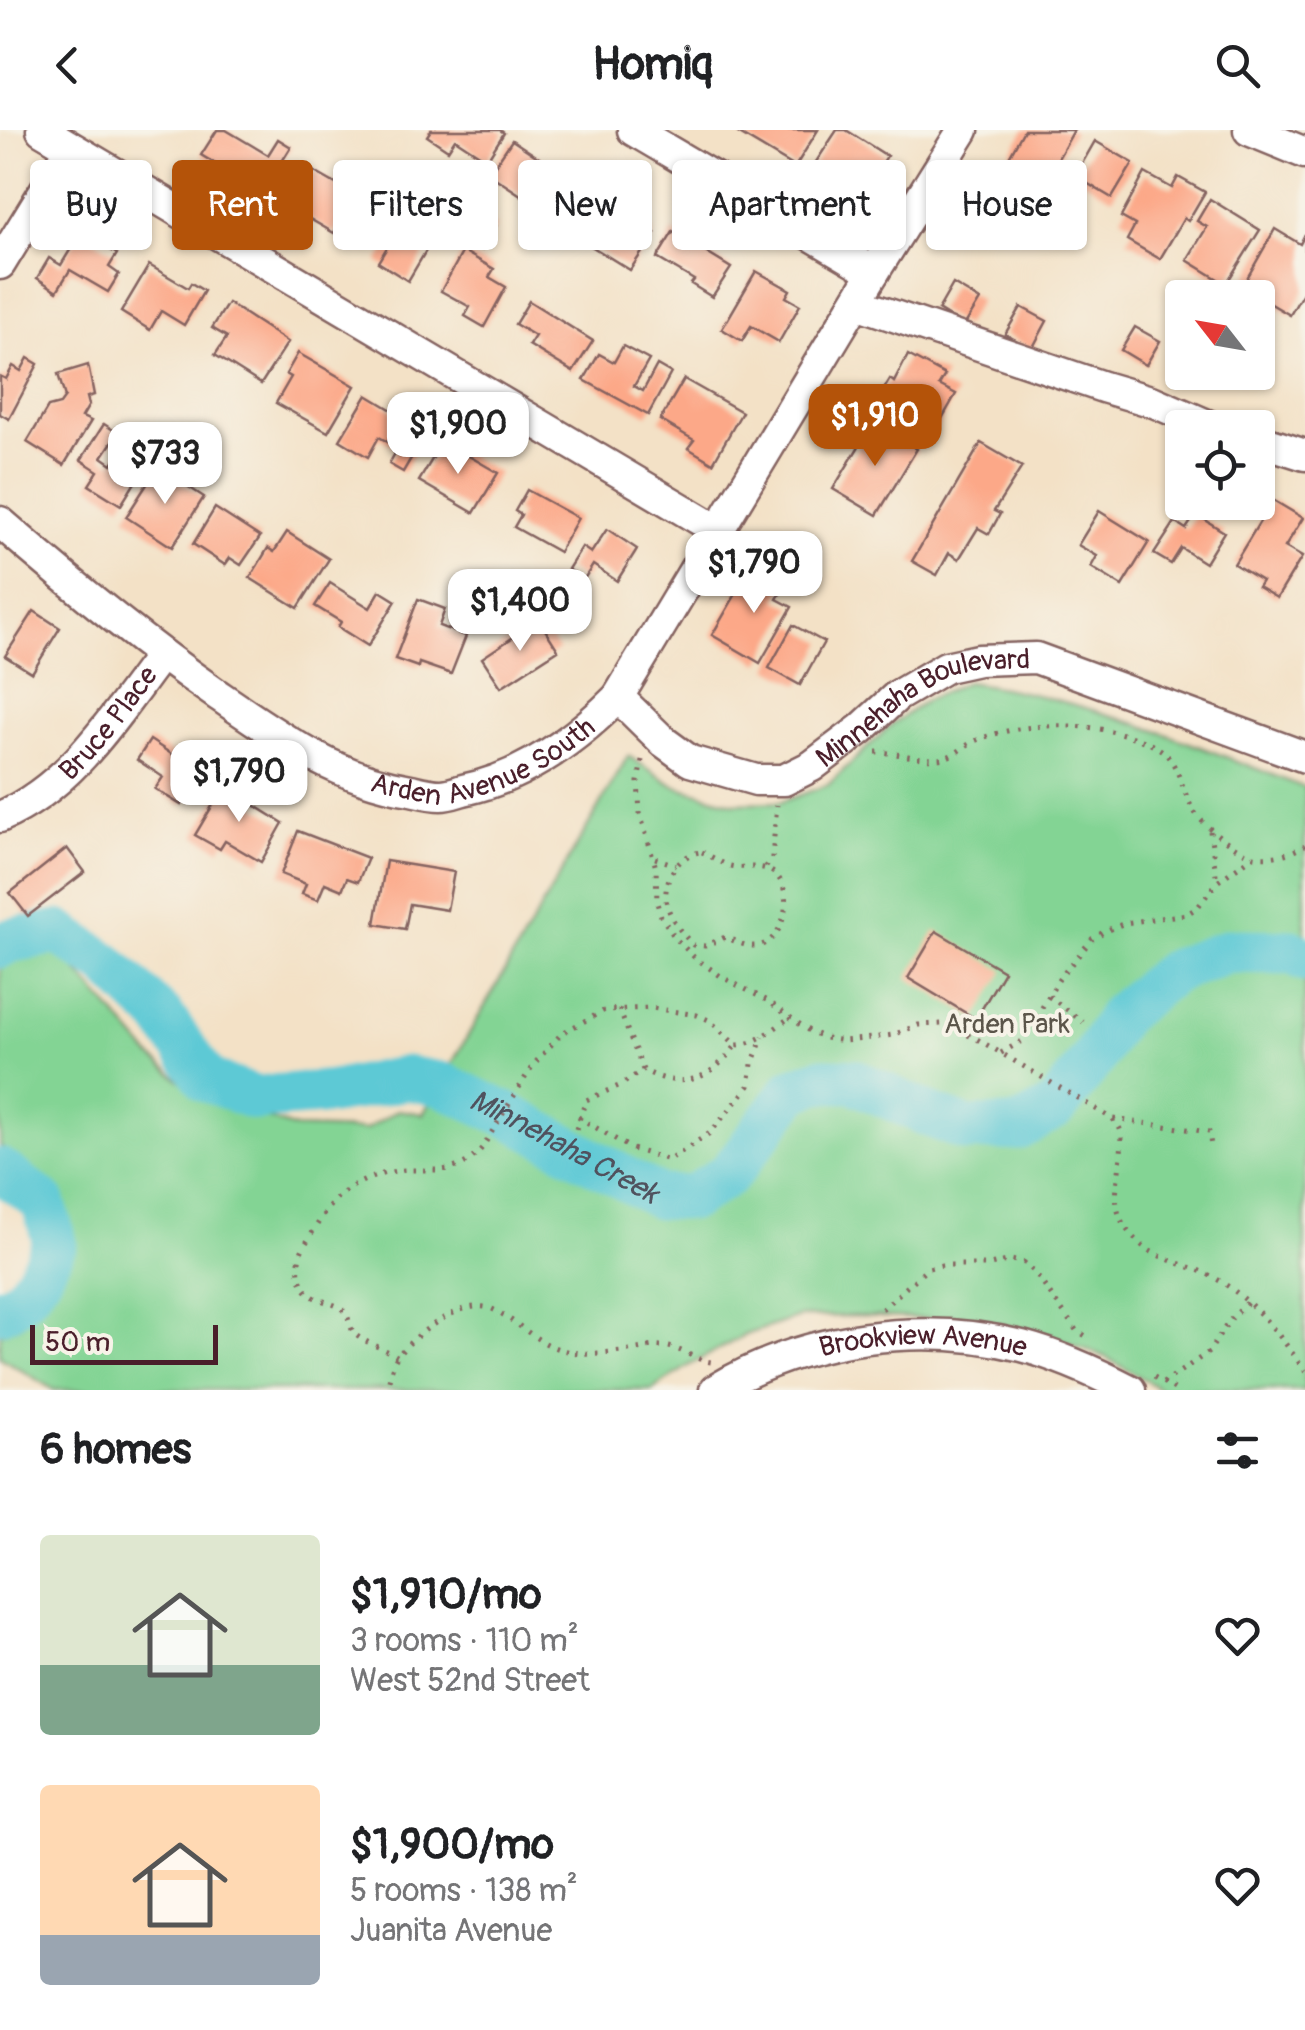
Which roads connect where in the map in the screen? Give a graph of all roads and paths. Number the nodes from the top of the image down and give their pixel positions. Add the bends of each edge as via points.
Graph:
1 (42, 130) edge
2 (633, 130) edge
3 (963, 130) edge
4 (1249, 130) edge
5 (71, 148) junction
6 (1305, 153) edge
7 (0, 264) edge
8 (874, 272) junction
9 (856, 303) junction
10 (1172, 410) edge
11 (1275, 445) edge
12 (1305, 455) edge
13 (0, 522) edge
14 (719, 531) junction
15 (161, 655) junction
16 (618, 697) junction
17 (890, 752) dead end
18 (646, 753) dead end
19 (1305, 757) edge
20 (777, 797) dead end
21 (0, 818) edge
22 (1210, 831) junction
23 (1305, 845) edge
24 (1252, 856) junction
25 (653, 857) junction
26 (676, 865) junction
27 (766, 867) junction
28 (1217, 882) junction
29 (666, 902) junction
30 (657, 903) junction
31 (690, 948) junction
32 (1049, 996) junction
33 (619, 1009) junction
34 (790, 1018) junction
35 (1083, 1022) dead end
36 (763, 1036) junction
37 (736, 1045) junction
38 (1001, 1052) junction
39 (642, 1070) junction
40 (578, 1117) junction
41 (1114, 1119) junction
42 (576, 1130) dead end
43 (1211, 1146) dead end
44 (1247, 1302) junction
45 (879, 1310) dead end
46 (1093, 1340) dead end
47 (396, 1356) junction
48 (1305, 1371) edge
49 (716, 1376) edge
50 (1121, 1383) edge
51 (1164, 1383) junction
52 (386, 1390) edge
53 (1176, 1390) edge

1 - 5 street
2 - 8 street
3 - 8 street, Arden Avenue South
4 - 6 street
5 - 7 street
5 - 14 street
8 - 9 street, Arden Avenue South
9 - 10 street
9 - 14 street, Arden Avenue South
11 - 12 street
13 - 15 street, Arden Avenue South
14 - 16 street, Arden Avenue South
15 - 16 street, Arden Avenue South via 334,768 440,795 526,769
15 - 21 street, Bruce Place via 60,778
16 - 19 street, Minnehaha Boulevard via 690,761 756,780 784,780 946,667 1036,658
17 - 22 path via 944,759 1002,732 1109,729 1160,748
18 - 25 path via 640,762 640,813
20 - 27 path
22 - 24 path
22 - 28 path
23 - 24 path via 1290,854
24 - 28 path
25 - 26 path
25 - 30 path
26 - 27 path via 702,852 728,866
26 - 29 path
27 - 31 path via 782,882 786,901 768,941 750,946 725,937
28 - 32 path via 1186,914 1106,930
29 - 30 path
29 - 31 path
30 - 31 path via 668,927
31 - 34 path via 722,977
32 - 35 path
32 - 38 path via 1022,1041
33 - 37 path via 697,1014
33 - 39 path
33 - 47 path via 562,1034 526,1076 474,1158 444,1171 390,1172 347,1190 328,1208 297,1265 304,1286 348,1314 359,1338
34 - 36 path
34 - 38 path via 825,1038 845,1040 942,1024
36 - 37 path
36 - 40 path via 749,1086 710,1132 669,1160 632,1149
37 - 39 path via 709,1073 694,1078 662,1080
38 - 41 path
39 - 40 path via 586,1100
40 - 42 path
41 - 43 path via 1209,1132
41 - 44 path via 1122,1134 1115,1201 1130,1234 1146,1250 1213,1277
44 - 48 path
44 - 51 path via 1209,1352
45 - 46 path via 928,1268 1011,1260 1025,1263 1076,1330
47 - 49 path via 460,1308 480,1306 560,1349 660,1346 706,1362
47 - 52 path
49 - 50 street, Brookview Avenue via 836,1343 960,1335 1022,1346
50 - 51 path
51 - 53 path

